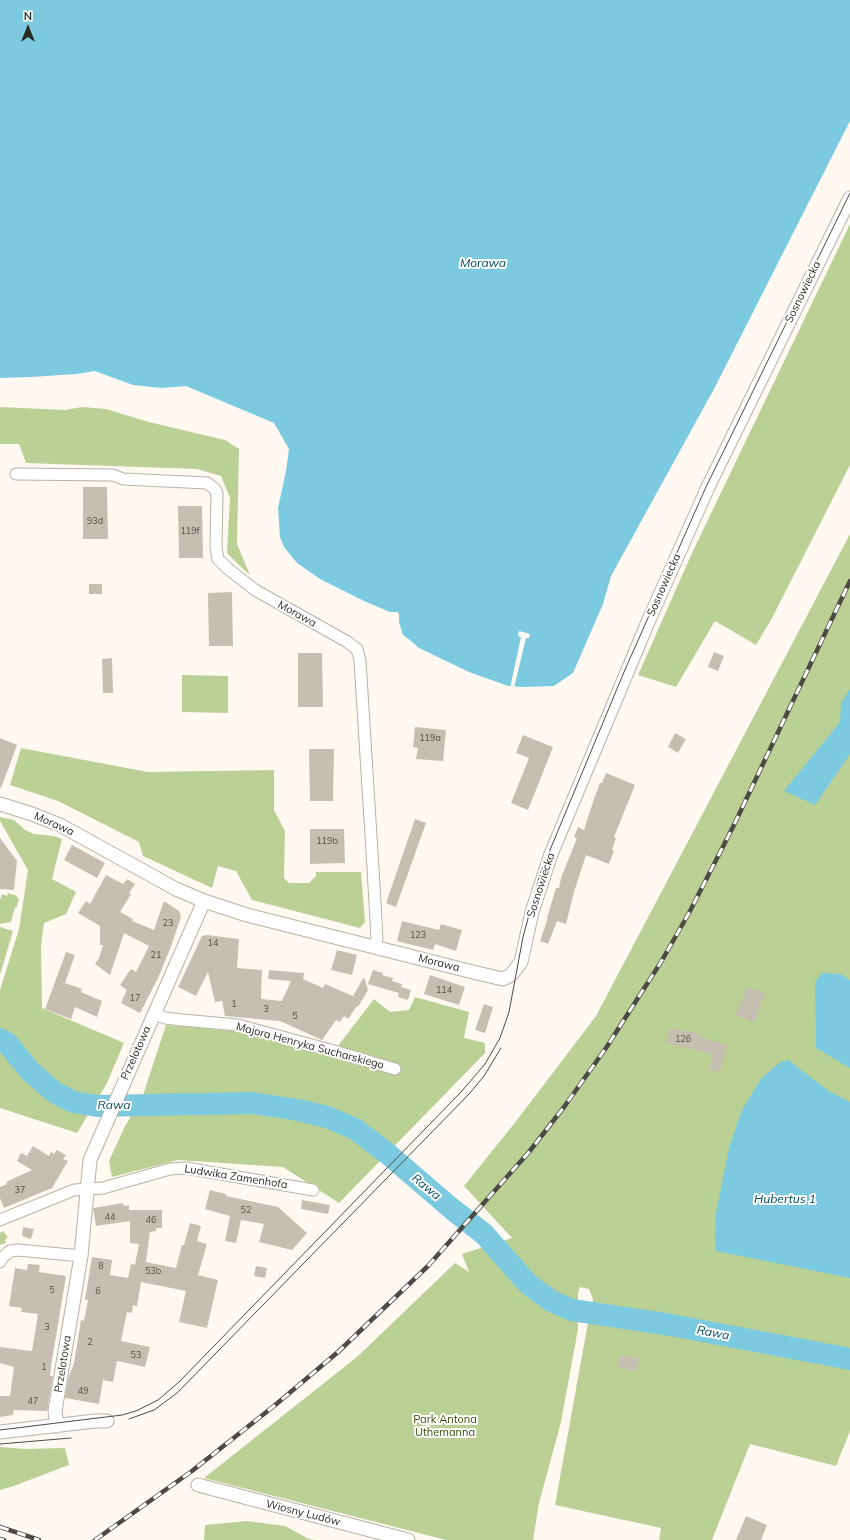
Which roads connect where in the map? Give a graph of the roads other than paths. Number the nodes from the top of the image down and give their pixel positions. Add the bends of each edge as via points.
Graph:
1 (850, 198) edge
2 (16, 474) dead end
3 (0, 804) edge
4 (204, 901) junction
5 (375, 947) junction
6 (503, 979) joint
7 (154, 1014) junction
8 (395, 1069) dead end
9 (86, 1189) junction
10 (313, 1190) dead end
11 (0, 1220) edge
12 (81, 1256) junction
13 (0, 1262) edge
14 (107, 1421) dead end
15 (57, 1426) junction
16 (0, 1432) edge
17 (198, 1485) dead end
18 (408, 1540) edge

1 - 6 street, Sosnowiecka via 735,431 674,563 550,854 532,912 521,962 514,973
2 - 5 street, Morawa via 113,476 123,479 208,483 217,494 218,559 255,590 356,649 360,660 377,938
3 - 4 street, Morawa via 60,825 176,889
4 - 5 street, Morawa via 247,915
4 - 7 street, Przelotowa
5 - 6 street, Morawa
7 - 8 street, Majora Henryka Sucharskiego via 165,1018 238,1024
7 - 9 street, Przelotowa via 91,1156
9 - 10 street, Ludwika Zamenhofa via 103,1188 170,1169 186,1168
9 - 11 street, Ludwika Zamenhofa via 74,1190
9 - 12 street, Przelotowa
12 - 13 street via 18,1250 10,1251
12 - 15 street, Przelotowa via 56,1404
14 - 15 street
15 - 16 street
17 - 18 street, Wiosny Ludów

